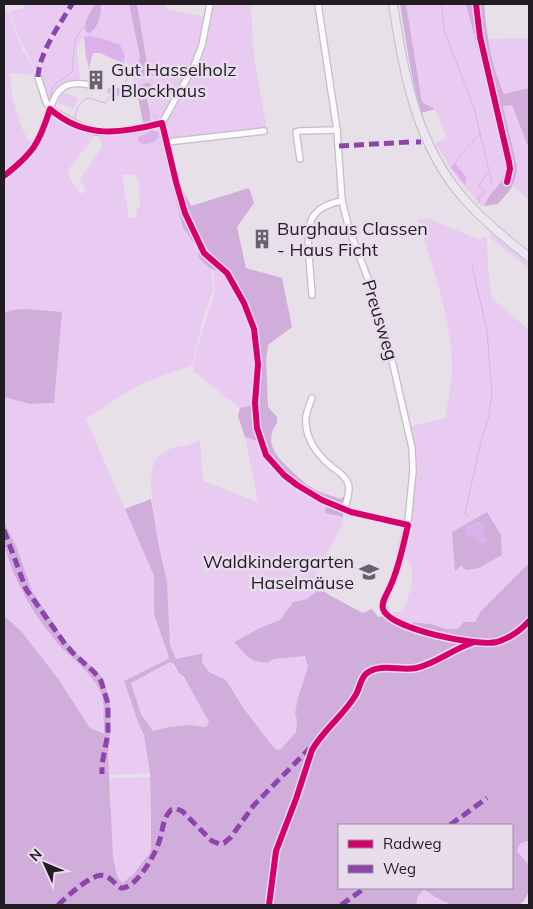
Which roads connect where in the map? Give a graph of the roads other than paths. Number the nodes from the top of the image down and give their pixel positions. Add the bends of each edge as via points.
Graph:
1 (210, 4) edge
2 (318, 4) edge
3 (393, 4) edge
4 (38, 77) dead end
5 (90, 85) dead end
6 (50, 109) junction
7 (162, 123) junction
8 (337, 130) junction
9 (264, 131) dead end
10 (167, 142) junction
11 (300, 159) dead end
12 (342, 202) junction
13 (529, 256) edge
14 (312, 295) dead end
15 (312, 398) dead end
16 (344, 510) junction
17 (408, 525) junction
18 (386, 613) dead end

1 - 7 street via 194,66
2 - 8 street, Preusweg
3 - 13 main road via 410,96 432,152 466,201
4 - 6 street
5 - 6 street via 62,88
6 - 7 street via 93,131 134,130
7 - 10 street
8 - 11 street via 296,132
8 - 12 street, Preusweg
9 - 10 street
10 - 16 street via 185,213 204,252 227,273 244,303 254,330 258,364 257,428 266,455 297,485
12 - 14 street via 322,208 315,214 308,230
12 - 17 street, Preusweg via 389,349 412,448
15 - 16 street via 306,419 309,439 326,462 348,482
16 - 17 street
17 - 18 street, Preusweg via 397,570 383,604

